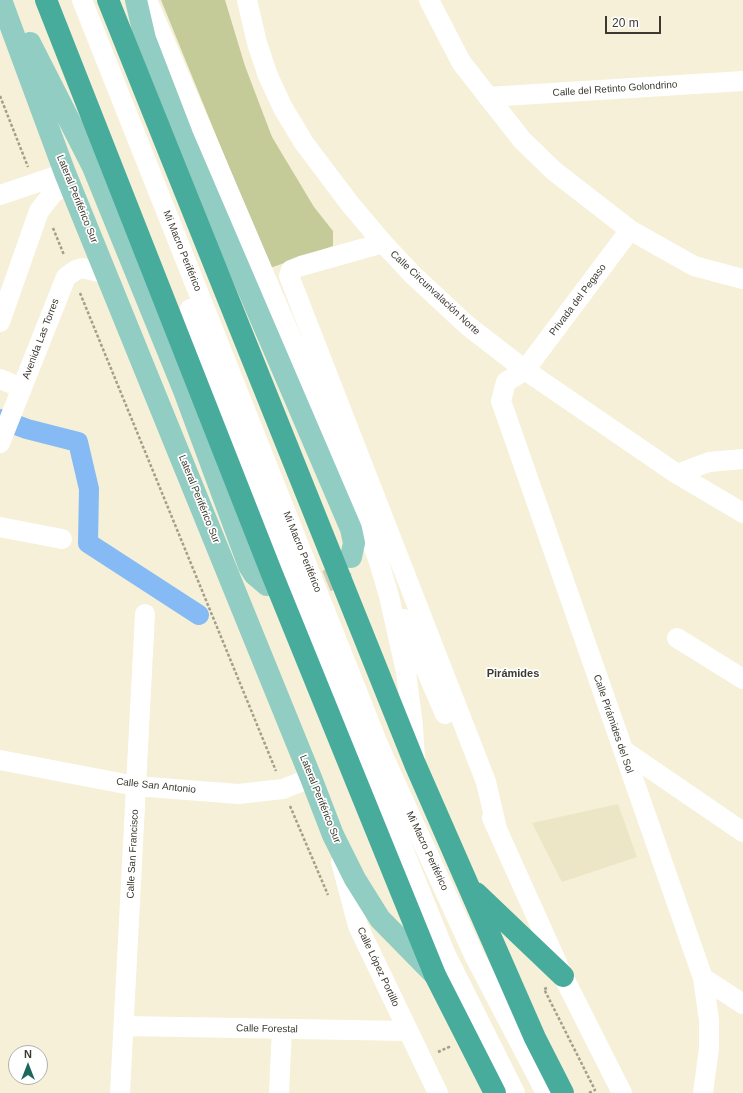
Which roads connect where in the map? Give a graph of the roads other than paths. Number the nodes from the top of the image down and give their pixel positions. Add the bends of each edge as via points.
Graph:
1 (46, 0) edge
2 (68, 0) edge
3 (82, 0) edge
4 (108, 0) edge
5 (136, 0) edge
6 (147, 0) edge
7 (247, 0) edge
8 (429, 0) edge
9 (4, 6) edge
10 (743, 81) edge
11 (488, 97) junction
12 (67, 178) junction
13 (0, 195) edge
14 (630, 230) junction
15 (383, 243) junction
16 (107, 274) junction
17 (743, 279) edge
18 (0, 322) edge
19 (525, 370) junction
20 (0, 379) edge
21 (21, 391) junction
22 (0, 443) edge
23 (743, 459) edge
24 (677, 474) junction
25 (743, 513) edge
26 (0, 527) edge
27 (62, 539) dead end
28 (352, 557) tunnel mouth
29 (378, 559) junction
30 (267, 585) dead end
31 (145, 614) dead end
32 (677, 638) dead end
33 (743, 679) edge
34 (623, 750) junction
35 (0, 760) edge
36 (415, 764) junction
37 (311, 778) junction
38 (136, 786) junction
39 (497, 829) junction
40 (743, 832) edge
41 (333, 835) junction
42 (469, 886) junction
43 (435, 975) junction
44 (563, 976) junction
45 (703, 978) junction
46 (743, 1004) edge
47 (125, 1026) junction
48 (282, 1029) junction
49 (408, 1031) junction
50 (120, 1093) edge
51 (279, 1093) edge
52 (438, 1093) edge
53 (495, 1093) edge
54 (515, 1093) edge
55 (546, 1093) edge
56 (562, 1093) edge
57 (622, 1093) edge
58 (703, 1093) edge

1 - 43 highway via 275,582
2 - 54 street, Mi Macro Periférico via 433,924
3 - 55 street, Mi Macro Periférico via 380,749 474,954
4 - 36 highway
5 - 28 main road via 146,39 182,135 352,529
6 - 29 street via 318,398
7 - 15 street, Calle Circunvalación Norte via 268,76 283,108 304,143
8 - 11 street via 461,62
9 - 12 main road, Lateral Periférico Sur
9 - 30 main road via 32,45 93,167 183,388 249,566
10 - 11 street, Calle del Retinto Golondrino
11 - 14 street via 522,140 554,171
12 - 13 street via 35,183
12 - 16 main road, Lateral Periférico Sur
12 - 18 street via 43,204 34,221
14 - 17 street via 694,266
14 - 19 street, Privada del Pegaso
15 - 19 street, Calle Circunvalación Norte via 468,326
15 - 39 street via 301,266 291,270 289,276 486,782
16 - 21 street, Avenida Las Torres via 82,268 71,272 62,282
16 - 37 main road, Lateral Periférico Sur
19 - 24 street, Calle Circunvalación Norte
19 - 34 street, Calle Pirámides del Sol via 506,382 501,401
20 - 21 street
21 - 22 street, Avenida Las Torres
23 - 24 street via 709,462
24 - 25 street, Calle Circunvalación Norte
26 - 27 street
29 - 36 street via 406,672
29 - 39 street
31 - 38 street, Calle San Francisco
32 - 33 street
34 - 40 street
34 - 45 street, Calle Pirámides del Sol
35 - 38 street, Calle San Antonio
36 - 42 highway
37 - 38 street, Calle San Antonio via 284,789 238,794
37 - 41 main road, Lateral Periférico Sur
38 - 47 street, Calle San Francisco
39 - 44 street
41 - 43 main road, Lateral Periférico Sur via 355,879 380,919
41 - 49 street, Calle López Portillo via 358,926
42 - 44 highway
42 - 56 highway via 535,1038
43 - 53 highway
44 - 57 street
45 - 46 street
45 - 58 street, Calle Pirámides del Sol via 709,1041
47 - 48 street, Calle Forestal
47 - 50 street, Calle San Francisco
48 - 49 street, Calle Forestal
48 - 51 street
49 - 52 street, Calle López Portillo

